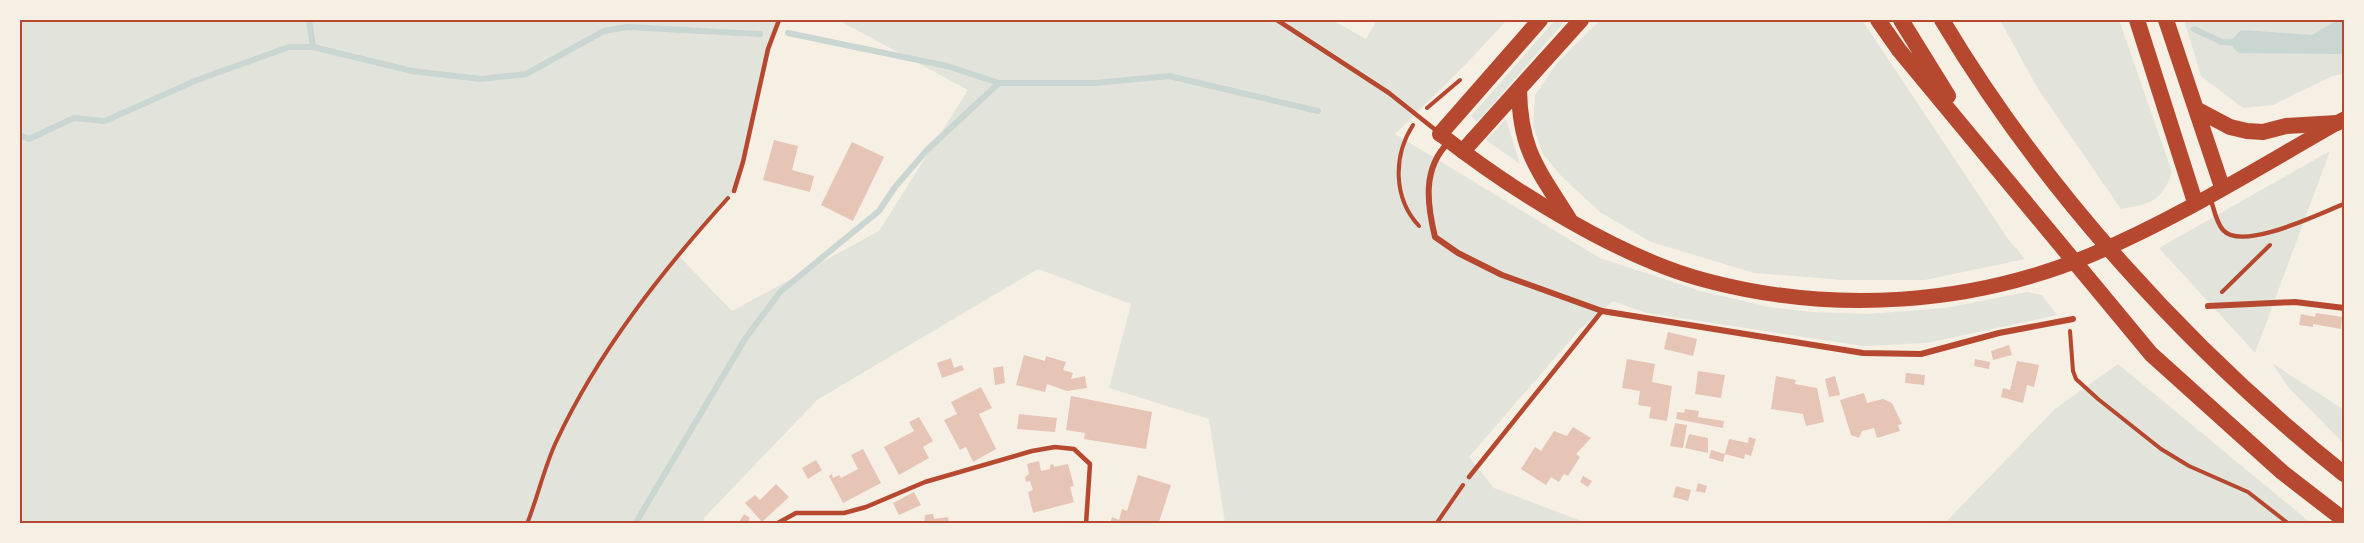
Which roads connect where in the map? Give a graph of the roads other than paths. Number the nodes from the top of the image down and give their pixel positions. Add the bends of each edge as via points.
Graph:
1 (779, 20) edge
2 (1277, 20) edge
3 (1540, 20) edge
4 (1581, 20) edge
5 (1878, 20) edge
6 (1901, 20) edge
7 (1942, 20) edge
8 (2137, 20) edge
9 (2166, 20) edge
10 (1519, 89) junction
11 (2196, 109) junction
12 (2341, 121) edge
13 (1445, 137) junction
14 (1982, 150) junction
15 (1463, 151) junction
16 (734, 191) road end
17 (2209, 195) junction
18 (2344, 204) edge
19 (1569, 219) junction
20 (2208, 306) road end
21 (2344, 308) edge
22 (1602, 311) junction
23 (2073, 319) road end
24 (2344, 474) edge
25 (1468, 477) road end
26 (2344, 520) edge
27 (776, 524) edge
28 (1086, 524) edge

1 - 16 lane via 768,49
2 - 13 lane
3 - 13 highway
4 - 10 highway
5 - 14 highway
6 - 14 highway
7 - 24 highway via 2011,123 2127,268 2248,392
8 - 17 highway
9 - 11 highway
10 - 15 highway
10 - 19 highway via 1520,123 1531,159
11 - 12 highway via 2230,127 2247,131
11 - 17 highway
12 - 17 main road
13 - 15 main road
13 - 22 street via 1430,170 1429,212 1435,237 1502,275
14 - 26 highway via 2151,354 2282,472
15 - 19 main road
17 - 18 lane via 2223,230 2234,237 2247,238
17 - 19 main road via 2091,255 2024,278 1944,294 1865,301 1772,295 1706,280 1646,259
20 - 21 street via 2259,302
22 - 23 street via 1863,354 1921,354
22 - 25 lane
27 - 28 lane via 796,513 855,510 950,473 1055,447 1074,449 1090,464

